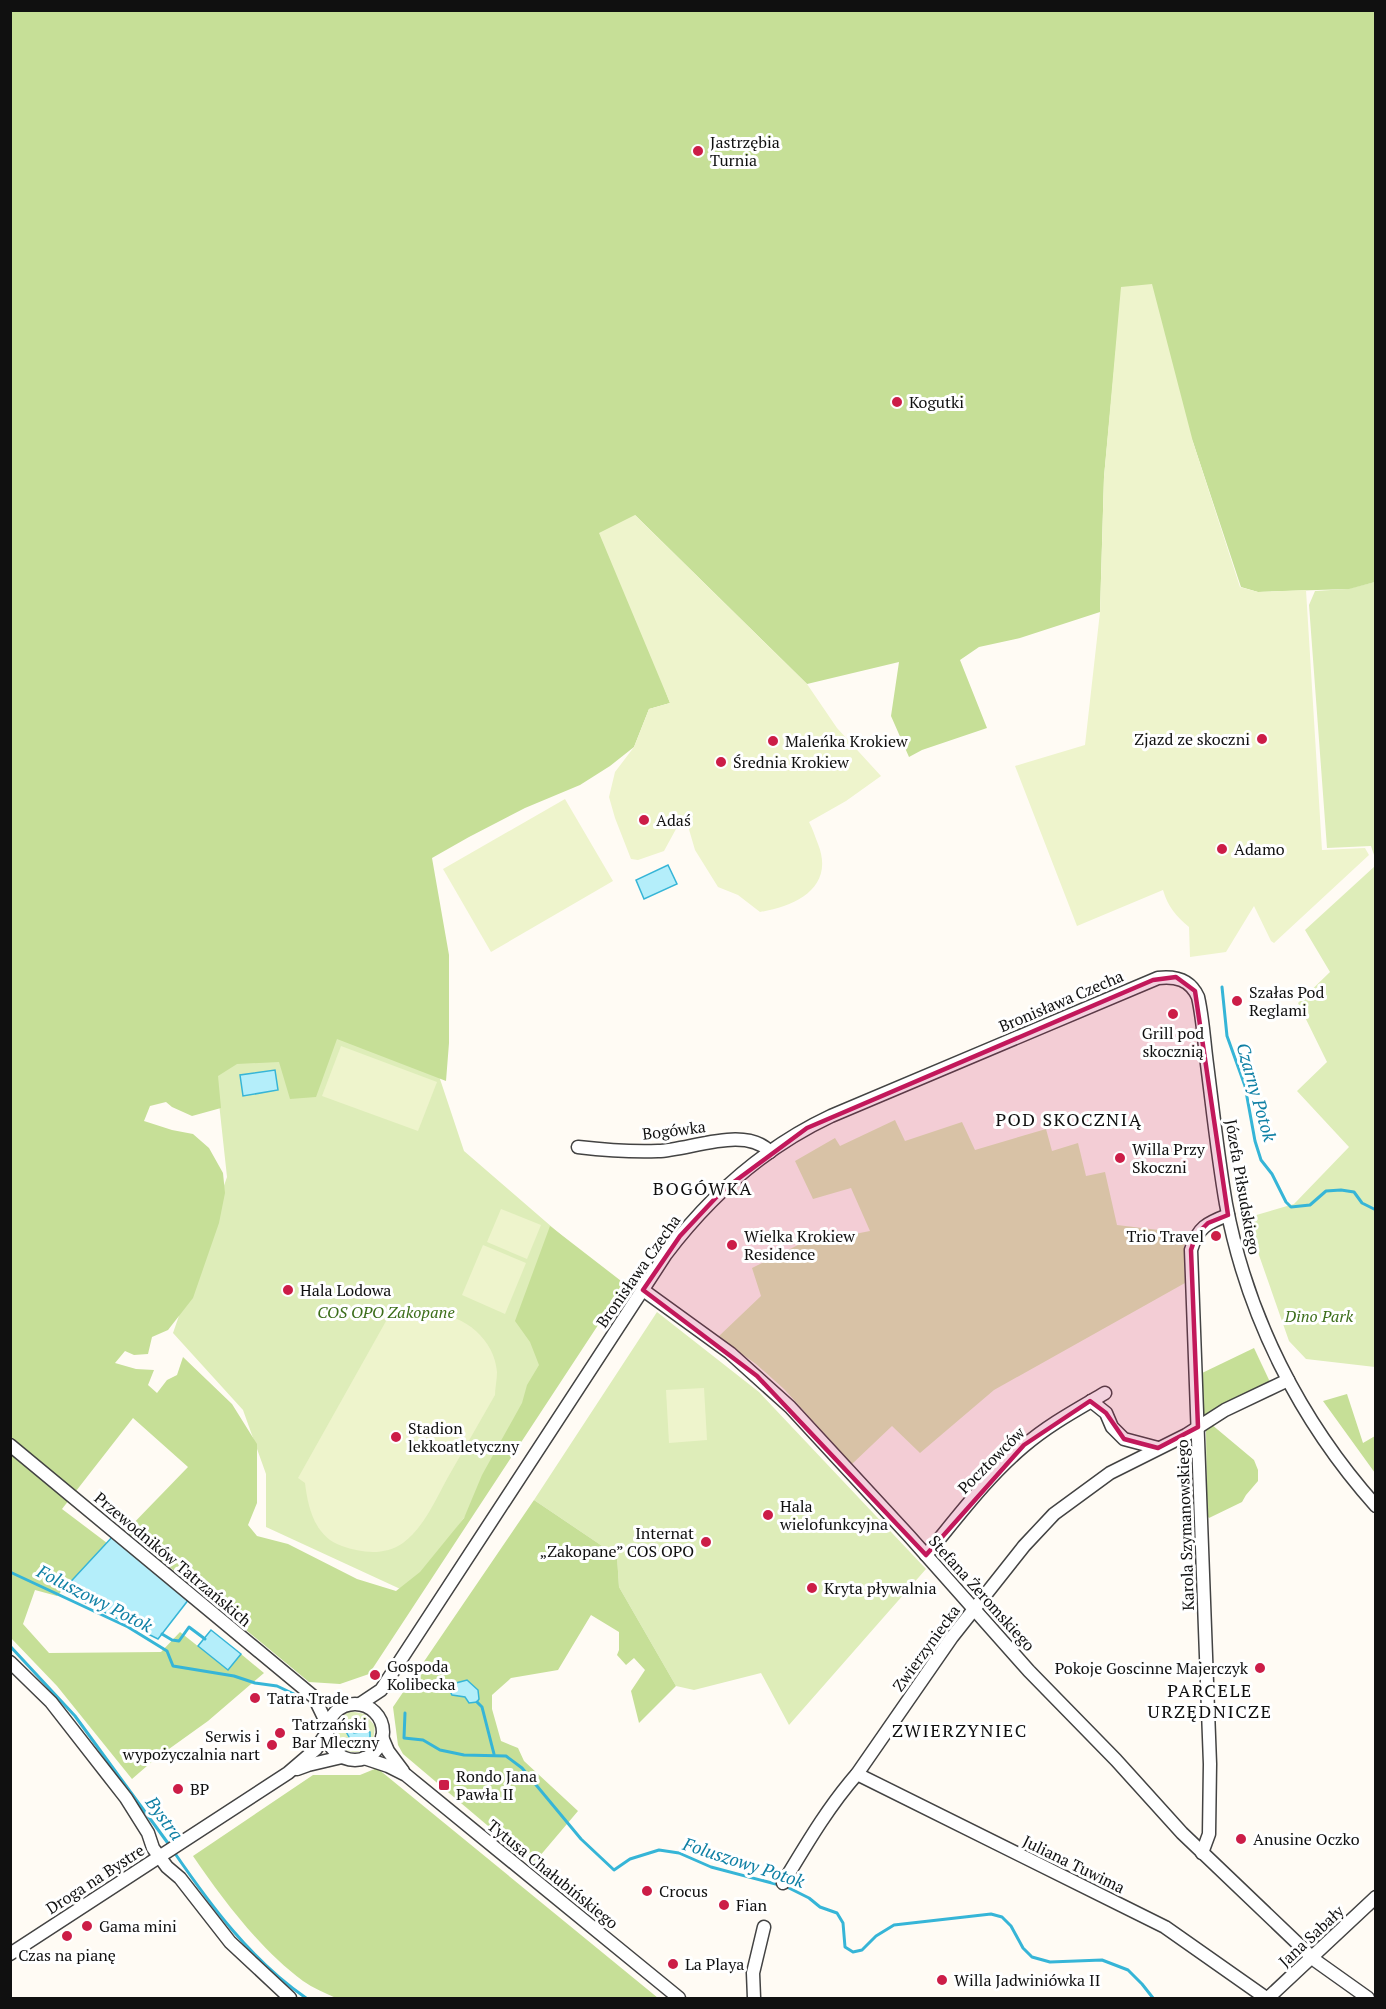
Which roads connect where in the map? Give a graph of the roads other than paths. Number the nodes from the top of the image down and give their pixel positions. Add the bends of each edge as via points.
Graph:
1 (1189, 984) joint
2 (578, 1147) dead end
3 (770, 1152) junction
4 (1228, 1215) junction
5 (642, 1290) junction
6 (1288, 1380) junction
7 (1105, 1393) dead end
8 (1091, 1401) junction
9 (1198, 1427) junction
10 (10, 1445) edge
11 (1158, 1448) junction
12 (1376, 1506) edge
13 (926, 1555) junction
14 (974, 1610) junction
15 (10, 1662) edge
16 (381, 1690) junction
17 (314, 1697) junction
18 (360, 1704) junction
19 (342, 1706) junction
20 (378, 1716) junction
21 (327, 1729) junction
22 (382, 1737) junction
23 (342, 1757) junction
24 (364, 1758) junction
25 (288, 1773) junction
26 (858, 1774) junction
27 (406, 1775) junction
28 (1202, 1853) junction
29 (161, 1855) junction
30 (783, 1883) dead end
31 (1376, 1897) edge
32 (764, 1927) dead end
33 (10, 1954) edge
34 (1312, 1957) junction
35 (290, 1998) edge
36 (679, 1998) edge
37 (754, 1998) edge
38 (1267, 1998) edge
39 (1368, 1998) edge

1 - 3 street, Bronisława Czecha via 1168,977 1144,983 839,1112
1 - 4 street, Józefa Piłsudskiego via 1199,1002
2 - 3 street, Bogówka via 659,1151 738,1140 759,1142
3 - 5 street, Bronisława Czecha via 735,1179 695,1219
4 - 6 street, Józefa Piłsudskiego via 1252,1300
4 - 9 street, Karola Szymanowskiego via 1208,1223 1196,1234 1191,1250
5 - 13 street, Stefana Żeromskiego via 765,1383
5 - 16 street, Bronisława Czecha
6 - 9 street, Zwierzyniecka
6 - 12 street, Józefa Piłsudskiego via 1330,1449
7 - 8 street, Pocztowców
8 - 11 street via 1106,1413 1124,1438
8 - 13 street, Pocztowców via 1024,1445
9 - 11 street, Zwierzyniecka
9 - 28 street, Karola Szymanowskiego via 1210,1764 1209,1834
10 - 17 street, Przewodników Tatrzańskich
11 - 14 street, Zwierzyniecka via 1110,1473 1054,1514
13 - 14 street, Stefana Żeromskiego
14 - 26 street, Zwierzyniecka
14 - 28 street, Stefana Żeromskiego
15 - 29 street via 51,1702 126,1798
16 - 18 street, Bronisława Czecha
16 - 20 street, Bronisława Czecha
17 - 19 street
17 - 21 street
18 - 19 street
18 - 20 street
19 - 21 street via 331,1716
20 - 22 street
21 - 23 street via 331,1747
21 - 25 street, Droga na Bystre via 316,1749
22 - 24 street via 375,1751
22 - 27 street, Tytusa Chałubińskiego
23 - 24 street
23 - 25 street, Droga na Bystre
24 - 27 street, Tytusa Chałubińskiego
25 - 29 street, Droga na Bystre
26 - 30 street, Zwierzyniecka via 814,1832
26 - 38 street, Juliana Tuwima via 1165,1927
27 - 36 street, Tytusa Chałubińskiego
28 - 34 street, Stefana Żeromskiego
29 - 33 street, Droga na Bystre
29 - 35 street via 230,1942
31 - 34 street, Jana Sabały
32 - 37 street via 753,1973
34 - 38 street, Jana Sabały
34 - 39 street, Stefana Żeromskiego

